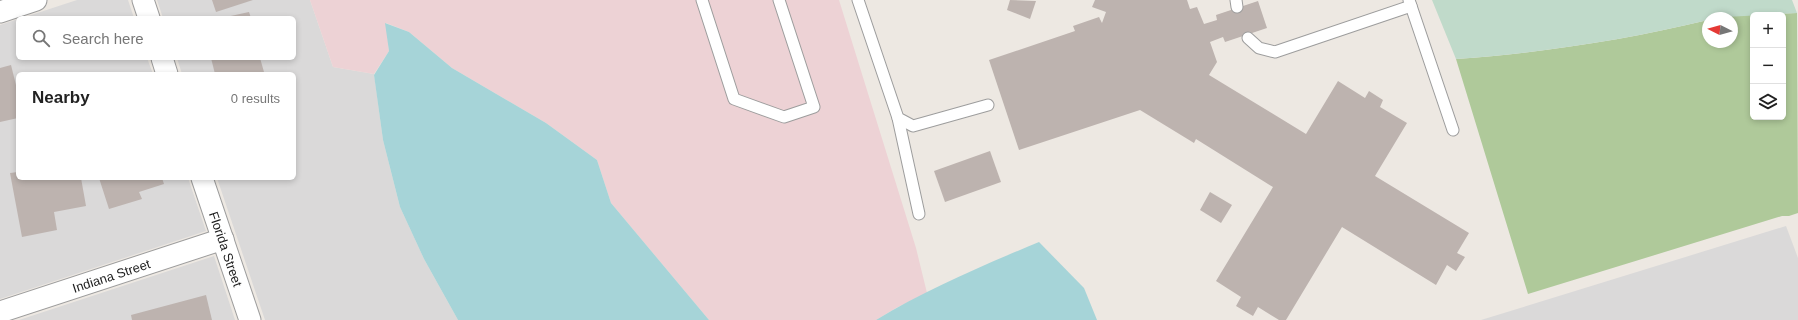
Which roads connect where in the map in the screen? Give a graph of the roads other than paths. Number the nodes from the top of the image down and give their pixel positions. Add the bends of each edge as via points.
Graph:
1 (36, 0) edge
2 (143, 0) edge
3 (702, 0) edge
4 (779, 0) edge
5 (858, 0) edge
6 (1410, 3) edge
7 (0, 12) edge
8 (148, 16) edge
9 (1248, 38) dead end
10 (163, 60) edge
11 (167, 72) edge
12 (988, 104) dead end
13 (898, 118) junction
14 (1453, 130) dead end
15 (203, 180) edge
16 (919, 214) dead end
17 (223, 240) junction
18 (0, 312) edge
19 (250, 320) edge

1 - 7 street
2 - 8 street
3 - 4 lane via 734,99 784,117 814,107
5 - 13 lane
6 - 9 lane via 1275,52 1258,48
6 - 14 lane
10 - 11 street
12 - 13 lane via 913,126
13 - 16 lane
15 - 17 street, Florida Street
17 - 18 street, Indiana Street
17 - 19 street, Florida Street

